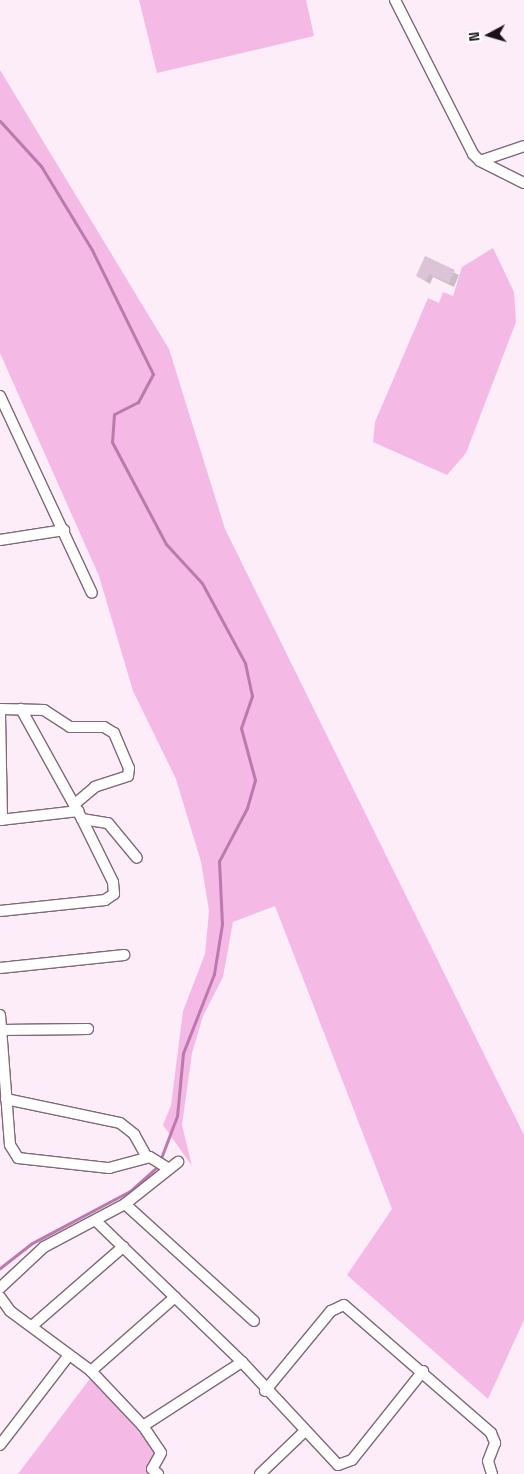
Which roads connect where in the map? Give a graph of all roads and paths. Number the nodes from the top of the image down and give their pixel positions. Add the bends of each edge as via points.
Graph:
1 (395, 0) edge
2 (524, 146) edge
3 (480, 161) junction
4 (524, 182) edge
5 (0, 396) edge
6 (64, 530) junction
7 (0, 540) edge
8 (92, 593) dead end
9 (0, 709) edge
10 (21, 709) junction
11 (0, 714) edge
12 (78, 809) junction
13 (1, 820) edge
14 (137, 858) dead end
15 (0, 911) edge
16 (124, 955) dead end
17 (0, 968) edge
18 (0, 1015) edge
19 (88, 1029) dead end
20 (1, 1030) edge
21 (6, 1099) junction
22 (148, 1156) junction
23 (178, 1162) dead end
24 (166, 1167) junction
25 (125, 1204) junction
26 (96, 1221) junction
27 (123, 1247) junction
28 (3, 1276) edge
29 (0, 1288) edge
30 (0, 1297) edge
31 (175, 1297) junction
32 (254, 1321) dead end
33 (32, 1326) junction
34 (69, 1355) junction
35 (242, 1362) junction
36 (423, 1370) junction
37 (91, 1371) junction
38 (265, 1391) junction
39 (143, 1426) junction
40 (305, 1431) junction
41 (0, 1445) edge
42 (348, 1469) edge
43 (153, 1472) edge
44 (260, 1474) edge
45 (492, 1474) edge

1 - 3 street via 458,130
2 - 3 street
3 - 4 street
5 - 6 street
6 - 7 street
6 - 8 street
9 - 10 street
10 - 12 street
10 - 12 street via 50,711 70,726 104,727 114,733 129,773 90,791
11 - 13 street
12 - 13 street
12 - 14 street via 108,823
12 - 15 street via 113,882 114,894 105,900
16 - 17 street
18 - 20 street
19 - 20 street
20 - 21 street
21 - 22 street via 120,1123 134,1134
21 - 22 street via 10,1145 25,1162 109,1168
22 - 24 street
23 - 24 street
24 - 25 street
25 - 26 street
25 - 32 street
26 - 27 street
26 - 28 street via 44,1247
27 - 31 street
27 - 33 street
28 - 29 street
30 - 33 street via 10,1311
31 - 35 street
31 - 37 street
33 - 34 street
34 - 37 street
34 - 41 street
35 - 38 street
35 - 39 street
36 - 38 street via 344,1305 331,1311
36 - 42 street
36 - 45 street via 491,1432 495,1443 488,1462
37 - 39 street
38 - 40 street
39 - 43 street via 162,1456
40 - 42 street via 338,1465
40 - 44 street

